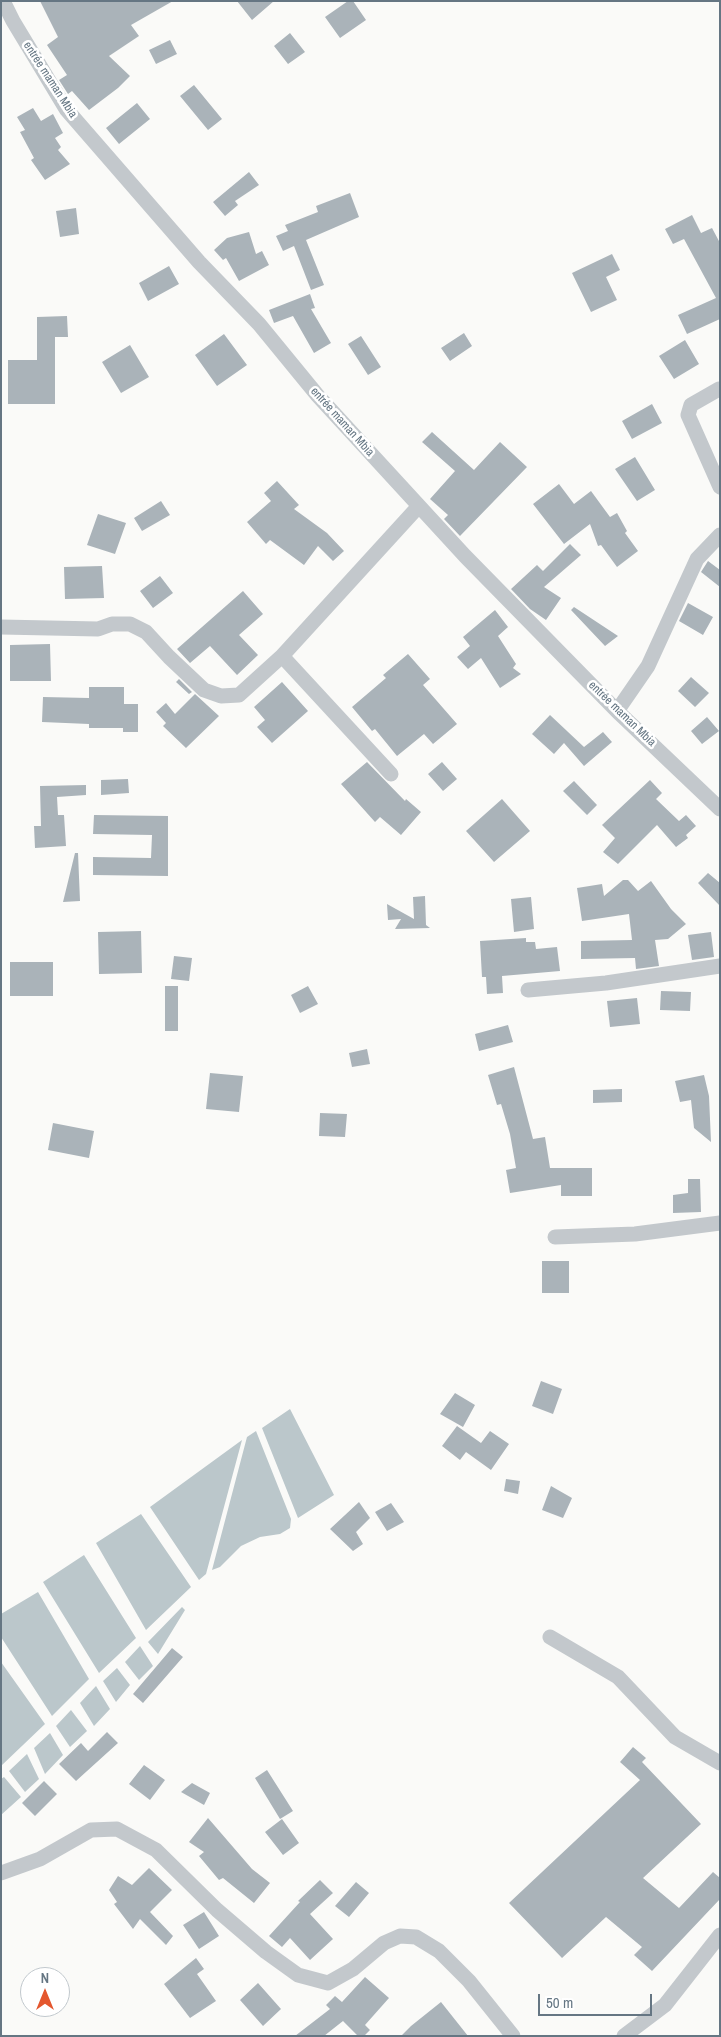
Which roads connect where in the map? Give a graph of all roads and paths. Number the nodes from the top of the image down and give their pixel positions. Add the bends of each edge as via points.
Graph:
1 (3, 1) edge
2 (720, 389) edge
3 (720, 487) edge
4 (418, 507) junction
5 (720, 536) edge
6 (1, 627) edge
7 (282, 656) junction
8 (617, 711) junction
9 (392, 774) dead end
10 (720, 809) edge
11 (720, 966) edge
12 (528, 990) dead end
13 (720, 1224) edge
14 (555, 1237) dead end
15 (550, 1637) dead end
16 (720, 1763) edge
17 (1, 1873) edge
18 (720, 1934) edge
19 (513, 2036) edge
20 (624, 2036) edge

1 - 4 street, entrée maman Mbia via 66,109
2 - 3 street via 691,406 688,415
4 - 7 street
4 - 8 street, entrée maman Mbia
5 - 8 street via 697,559 648,666
6 - 7 street via 98,629 112,624 130,624 146,632 204,690 221,696 239,695
7 - 9 street
8 - 10 street, entrée maman Mbia
11 - 12 street via 606,983
13 - 14 street via 635,1234
15 - 16 street via 618,1678 675,1737
17 - 19 street via 40,1859 91,1830 117,1829 156,1850 217,1910 298,1975 328,1983 353,1969 384,1944 400,1936 416,1937 439,1951 469,1981
18 - 20 street via 665,2005

